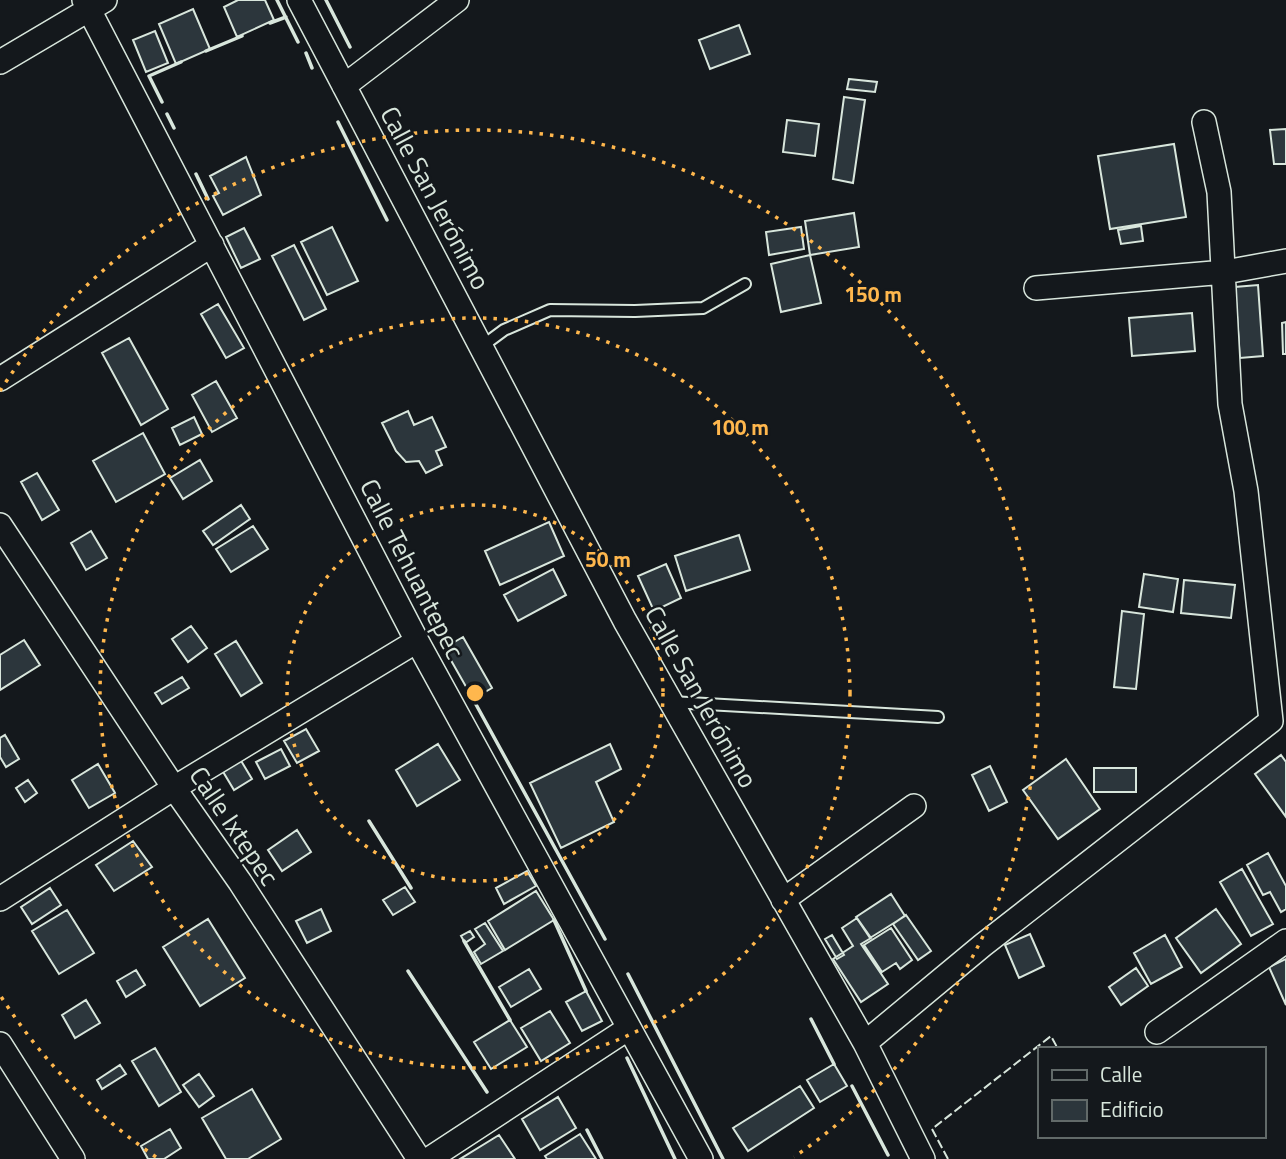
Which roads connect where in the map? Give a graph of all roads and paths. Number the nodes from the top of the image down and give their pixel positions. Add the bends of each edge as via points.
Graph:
1 (299, 0) edge
2 (457, 0) edge
3 (93, 3) edge
4 (0, 62) edge
5 (344, 86) junction
6 (1204, 122) dead end
7 (212, 245) junction
8 (1286, 261) edge
9 (1225, 272) junction
10 (745, 285) dead end
11 (1036, 288) dead end
12 (481, 346) junction
13 (0, 379) edge
14 (0, 525) edge
15 (417, 641) junction
16 (671, 702) junction
17 (938, 717) dead end
18 (174, 788) junction
19 (914, 806) dead end
20 (0, 899) edge
21 (783, 900) junction
22 (1286, 941) edge
23 (629, 1028) junction
24 (1157, 1032) dead end
25 (865, 1043) junction
26 (0, 1044) edge
27 (73, 1159) edge
28 (419, 1159) edge
29 (429, 1159) edge
30 (701, 1159) edge
31 (923, 1159) edge

1 - 5 street, Calle San Jerónimo
2 - 5 street
3 - 4 street
3 - 7 street, Calle Tehuantepec
5 - 12 street, Calle San Jerónimo
6 - 9 street via 1219,192
7 - 13 street
7 - 15 street, Calle Tehuantepec
8 - 9 street
9 - 11 street
9 - 25 street via 1230,404 1246,491 1271,721
10 - 12 lane via 703,308 550,310 504,330
12 - 16 street, Calle San Jerónimo
14 - 18 street, Calle Ixtepec
15 - 18 street
15 - 23 street, Calle Tehuantepec
16 - 17 lane
16 - 21 street, Calle San Jerónimo
18 - 20 street
18 - 28 street, Calle Ixtepec
19 - 21 street
21 - 25 street, Calle San Jerónimo
22 - 24 street
23 - 29 street
23 - 30 street, Calle Tehuantepec
25 - 31 street, Calle San Jerónimo
26 - 27 street

